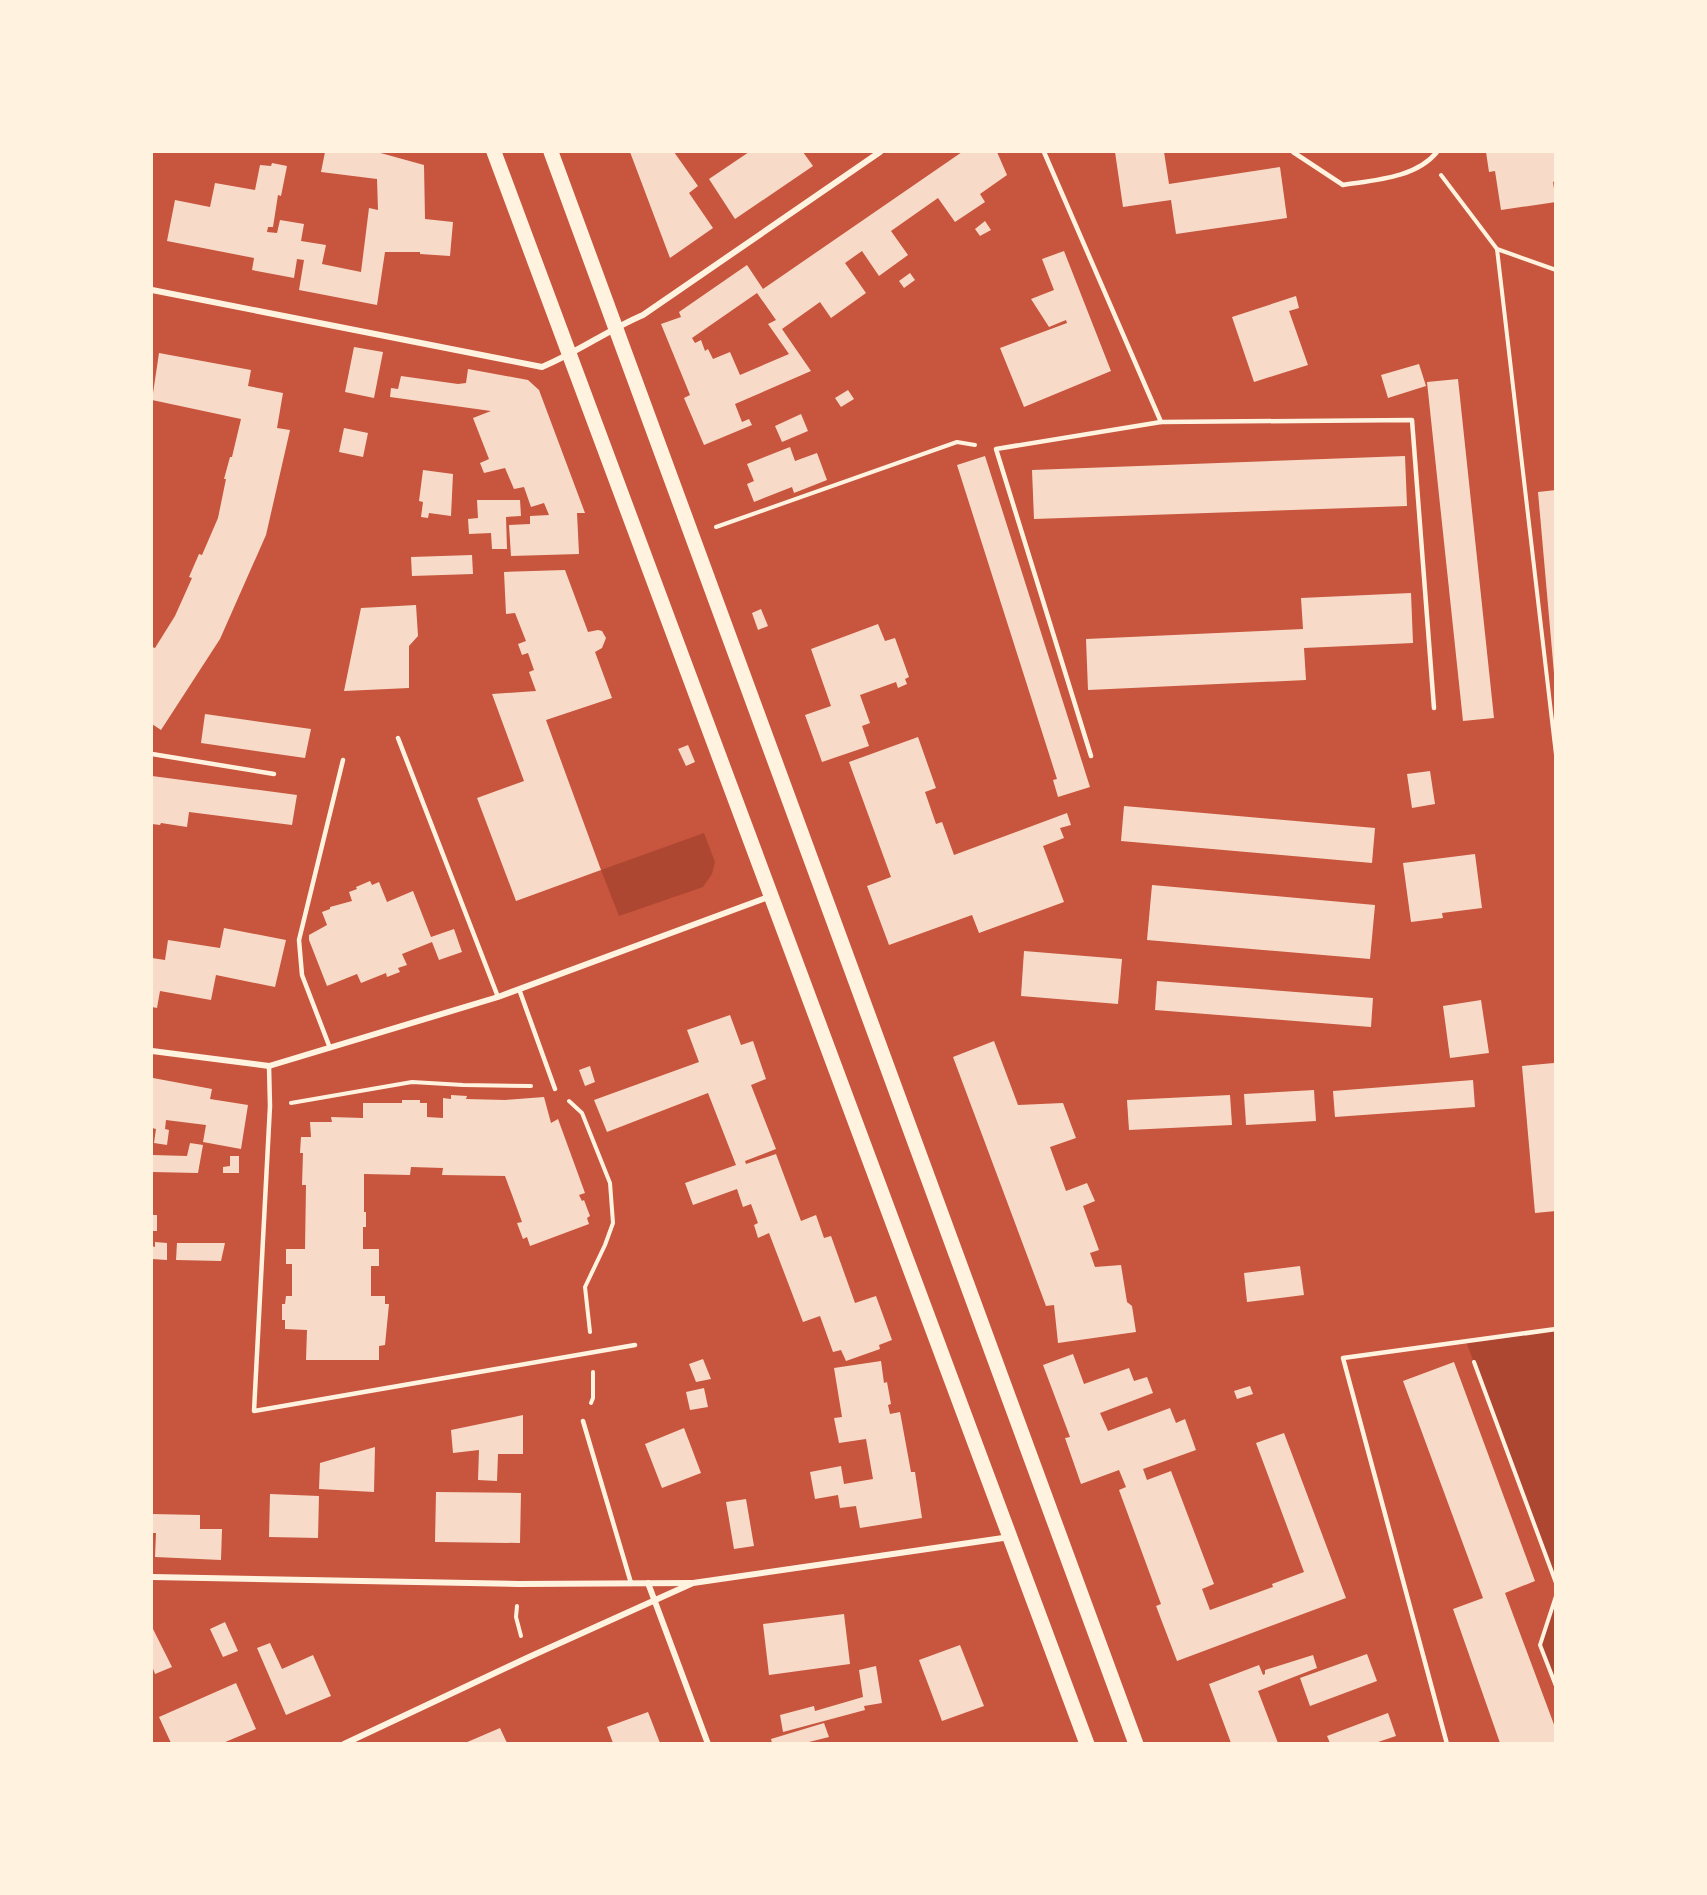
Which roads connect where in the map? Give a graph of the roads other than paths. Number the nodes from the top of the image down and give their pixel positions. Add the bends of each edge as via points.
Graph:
1 (494, 152) edge
2 (551, 152) edge
3 (880, 152) edge
4 (1044, 152) edge
5 (1293, 152) edge
6 (1437, 152) edge
7 (152, 291) edge
8 (616, 327) junction
9 (570, 356) junction
10 (1161, 422) junction
11 (1434, 708) dead end
12 (398, 738) dead end
13 (152, 754) edge
14 (1091, 756) dead end
15 (343, 760) dead end
16 (274, 774) dead end
17 (771, 896) junction
18 (519, 989) junction
19 (498, 997) junction
20 (330, 1048) junction
21 (152, 1051) edge
22 (269, 1066) junction
23 (555, 1089) road end
24 (1556, 1329) edge
25 (635, 1345) dead end
26 (583, 1421) road end
27 (1010, 1537) junction
28 (152, 1577) edge
29 (631, 1583) junction
30 (648, 1583) junction
31 (693, 1583) junction
32 (655, 1600) junction
33 (344, 1743) edge
34 (708, 1743) edge
35 (1087, 1743) edge
36 (1136, 1743) edge
37 (1448, 1743) edge

1 - 9 main road
2 - 8 main road
3 - 8 street via 649,311
4 - 10 lane
5 - 6 lane via 1343,185 1394,177 1430,160
7 - 9 street via 542,367
8 - 9 street
8 - 36 main road
9 - 17 main road
10 - 11 lane via 1412,420
10 - 14 lane via 996,449
12 - 19 lane
13 - 16 lane
15 - 20 lane via 299,940 302,975
17 - 18 street
17 - 27 main road
18 - 19 street
18 - 23 lane
19 - 20 street
20 - 22 street
21 - 22 street
22 - 25 lane via 254,1411
24 - 37 lane via 1343,1358
26 - 29 lane
27 - 31 street
27 - 35 main road
28 - 29 street
29 - 30 street
30 - 31 street
30 - 32 street
31 - 32 street
32 - 33 street
32 - 34 street

